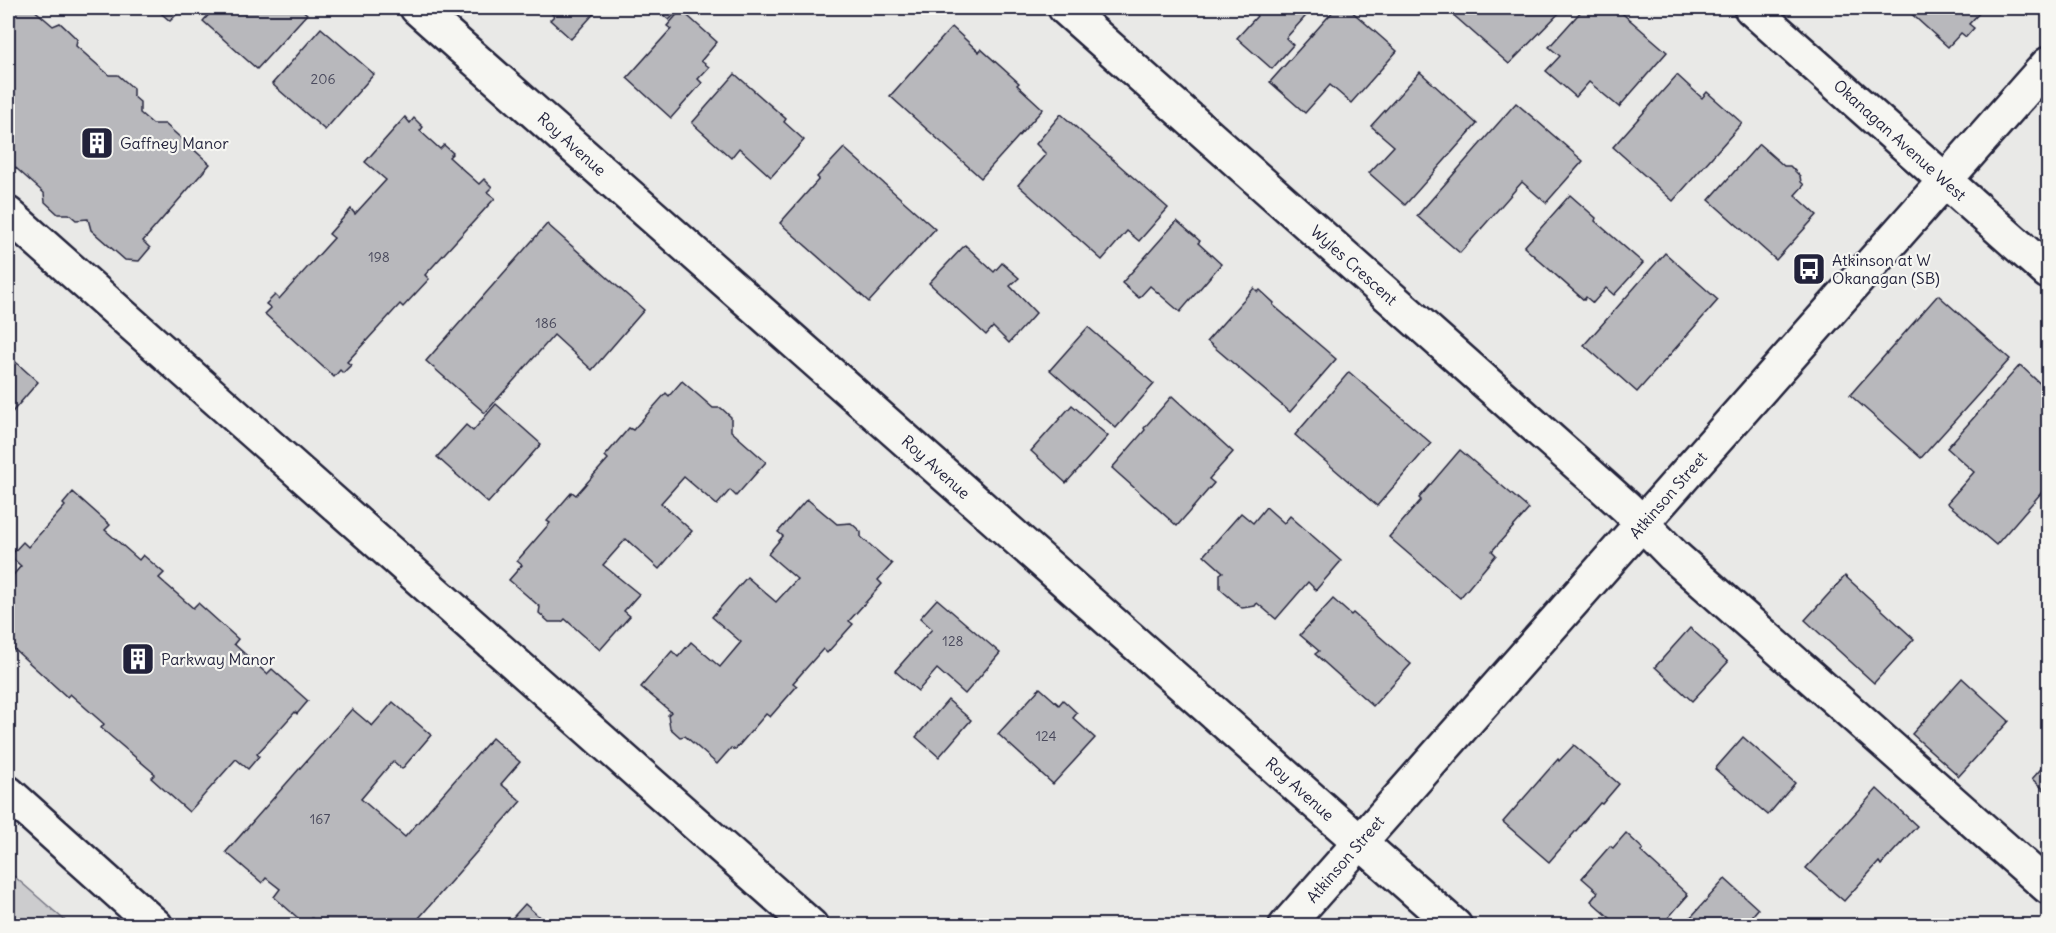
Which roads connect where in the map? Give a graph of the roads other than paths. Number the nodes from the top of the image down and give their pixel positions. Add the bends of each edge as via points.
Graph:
1 (417, 8) edge
2 (1065, 8) edge
3 (1750, 8) edge
4 (2049, 64) edge
5 (1945, 180) junction
6 (8, 214) edge
7 (2049, 272) edge
8 (1643, 523) junction
9 (8, 793) edge
10 (1360, 842) junction
11 (2049, 887) edge
12 (156, 926) edge
13 (811, 926) edge
14 (1286, 926) edge
15 (1455, 926) edge

1 - 10 street, Roy Avenue
2 - 8 street, Wyles Crescent
3 - 5 street, Okanagan Avenue West
4 - 5 street, Atkinson Street
5 - 7 street, Okanagan Avenue West
5 - 8 street, Atkinson Street
6 - 13 street
8 - 10 street, Atkinson Street
8 - 11 street, Wyles Crescent via 1672,555
9 - 12 street
10 - 14 street, Atkinson Street
10 - 15 street, Roy Avenue

